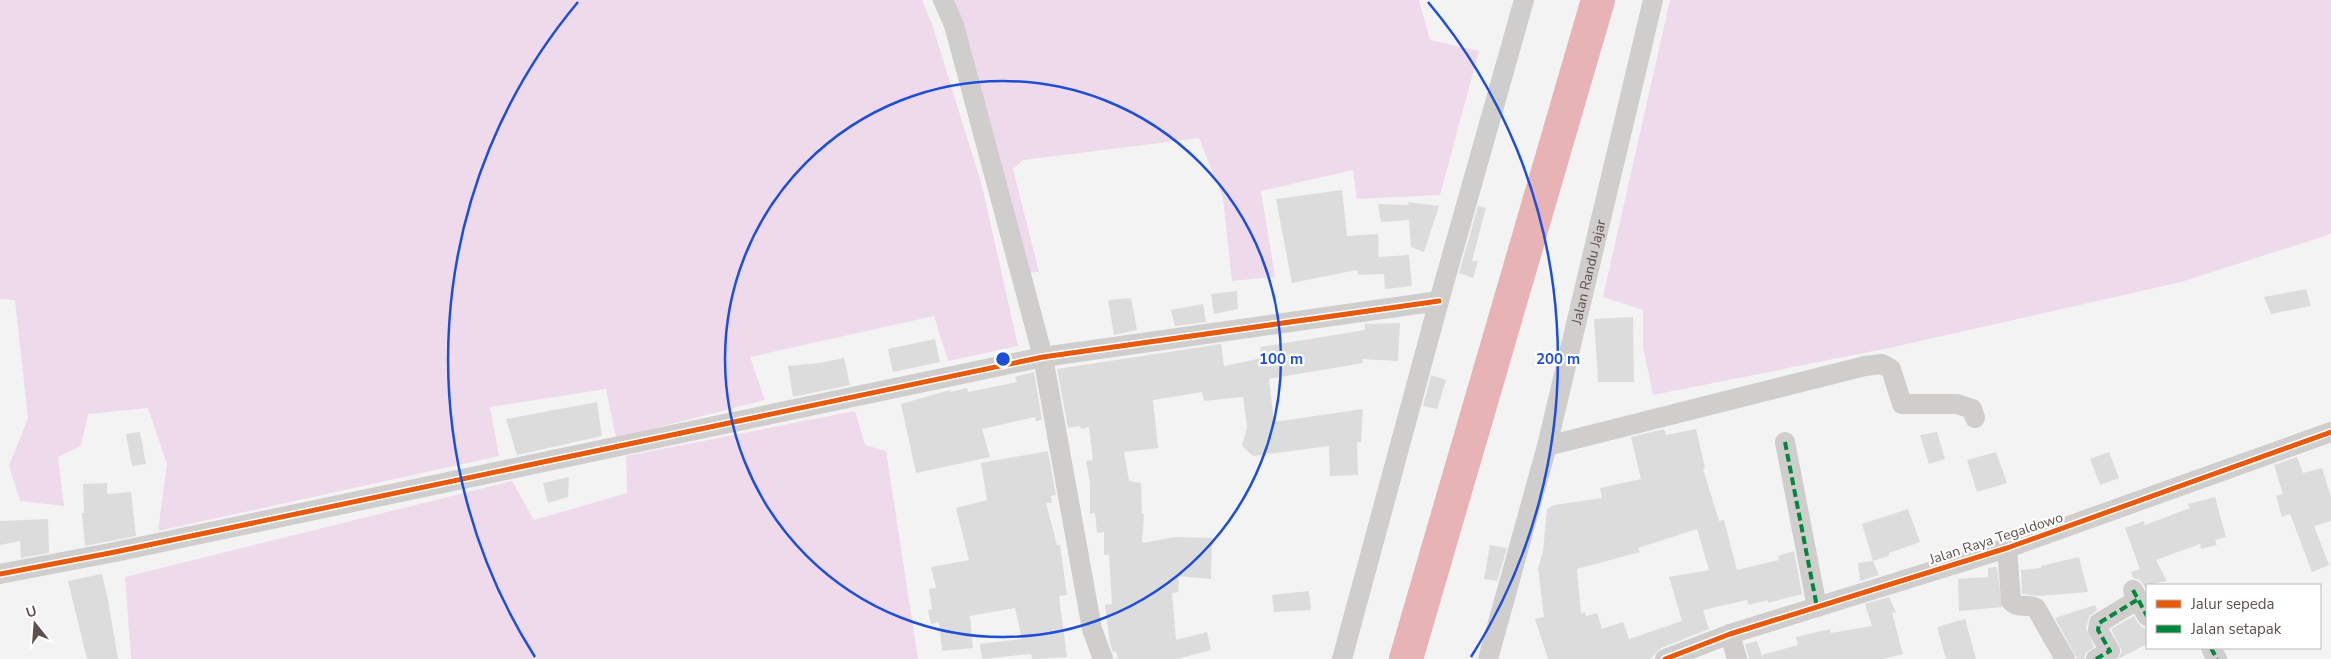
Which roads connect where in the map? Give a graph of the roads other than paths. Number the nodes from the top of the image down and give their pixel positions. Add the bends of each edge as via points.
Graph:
1 (944, 0) edge
2 (1524, 0) edge
3 (1653, 0) edge
4 (1439, 301) junction
5 (1043, 356) junction
6 (1975, 418) dead end
7 (2331, 432) edge
8 (1785, 442) dead end
9 (1547, 446) junction
10 (2007, 548) junction
11 (0, 574) edge
12 (2139, 602) edge
13 (1817, 606) junction
14 (1730, 634) junction
15 (1103, 659) edge
16 (1342, 659) edge
17 (1488, 659) edge
18 (1665, 659) edge
19 (1737, 659) edge
20 (2065, 659) edge
21 (2096, 659) edge

1 - 5 street via 957,34
2 - 4 street
3 - 9 street, Jalan Randu Jajar
4 - 5 street
4 - 16 street
5 - 11 street
5 - 15 street via 1074,539 1092,629
6 - 9 street via 1972,409 1966,406 1902,404 1891,369 1882,364
7 - 10 street, Jalan Raya Tegaldowo
8 - 13 street
9 - 17 street, Jalan Randu Jajar
10 - 13 street, Jalan Raya Tegaldowo
10 - 20 street via 2011,601 2019,606 2032,605 2036,608
12 - 21 street via 2100,623 2098,630 2110,651
13 - 14 street, Jalan Raya Tegaldowo
14 - 18 street, Jalan Raya Tegaldowo
14 - 19 street

